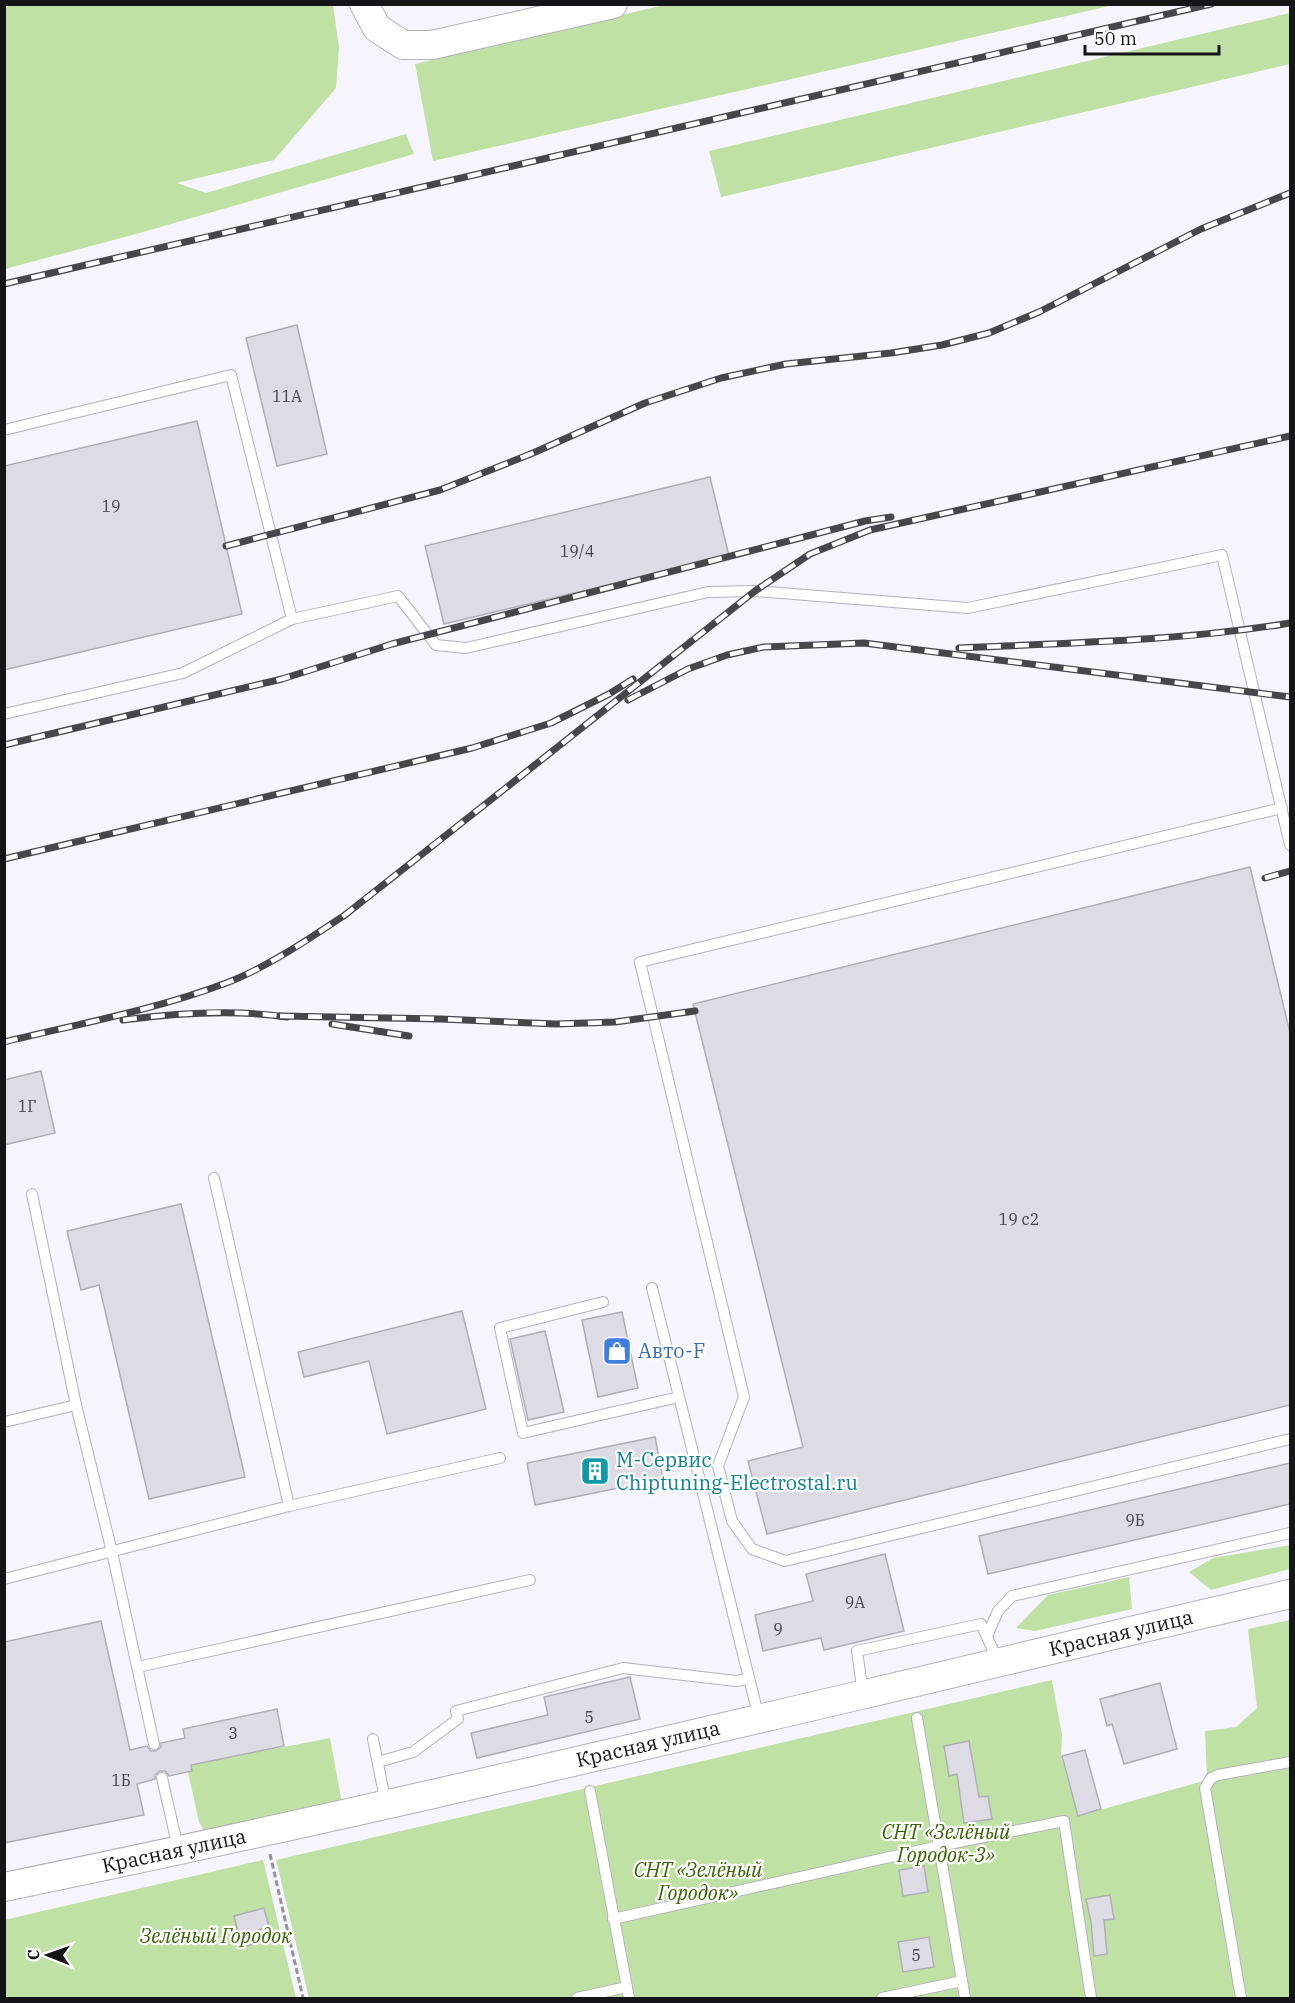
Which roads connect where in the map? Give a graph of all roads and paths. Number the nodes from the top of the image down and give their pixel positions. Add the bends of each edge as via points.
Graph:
1 (364, 4) edge
2 (613, 4) edge
3 (4, 430) edge
4 (292, 620) junction
5 (4, 714) edge
6 (1282, 808) junction
7 (1290, 845) edge
8 (214, 1178) dead end
9 (32, 1194) dead end
10 (652, 1288) dead end
11 (603, 1302) dead end
12 (679, 1397) junction
13 (76, 1405) junction
14 (4, 1422) edge
15 (1290, 1439) edge
16 (500, 1458) dead end
17 (289, 1506) junction
18 (1290, 1533) edge
19 (112, 1552) junction
20 (4, 1579) edge
21 (530, 1580) dead end
22 (1290, 1594) edge
23 (987, 1636) junction
24 (999, 1662) junction
25 (138, 1667) junction
26 (749, 1679) junction
27 (863, 1695) junction
28 (759, 1718) junction
29 (917, 1718) dead end
30 (373, 1739) dead end
31 (154, 1744) dead end
32 (378, 1762) junction
33 (1290, 1762) edge
34 (162, 1778) dead end
35 (590, 1791) dead end
36 (386, 1804) junction
37 (264, 1831) junction
38 (939, 1846) junction
39 (178, 1851) junction
40 (4, 1887) edge
41 (613, 1919) junction
42 (962, 1981) junction
43 (628, 1993) edge
44 (303, 1998) edge
45 (577, 1998) edge
46 (882, 1998) edge
47 (965, 1998) edge
48 (1091, 1998) edge
49 (1241, 1998) edge

1 - 2 main road via 377,28 403,45 432,45
3 - 4 lane via 231,375
4 - 5 lane via 183,673
4 - 6 lane via 398,596 436,645 465,648 708,592 755,591 968,608 1222,555
6 - 7 lane
6 - 15 lane via 640,962 744,1397 718,1466 732,1521 752,1549 785,1561
8 - 17 lane
9 - 13 lane
10 - 12 lane
11 - 12 lane via 500,1328 523,1433
12 - 26 lane
13 - 14 lane
13 - 19 lane
16 - 17 lane
17 - 19 lane
18 - 23 lane via 1012,1596 998,1611
19 - 20 lane
19 - 25 lane
21 - 25 lane
22 - 24 main road, Красная улица
23 - 24 lane
23 - 27 lane via 981,1624 857,1651
24 - 27 main road, Красная улица
25 - 31 lane
26 - 28 lane
26 - 32 lane via 736,1681 623,1668 456,1711 458,1719 413,1752
27 - 28 main road, Красная улица
28 - 36 main road, Красная улица
29 - 38 lane
30 - 32 lane
32 - 36 lane
33 - 49 lane via 1213,1776 1205,1788
34 - 39 lane
35 - 41 lane
36 - 37 main road, Красная улица
37 - 39 main road, Красная улица
37 - 44 path
38 - 41 lane
38 - 42 lane
38 - 48 lane via 1064,1821
39 - 40 main road, Красная улица
41 - 43 lane
42 - 46 lane
42 - 47 lane
43 - 45 lane

